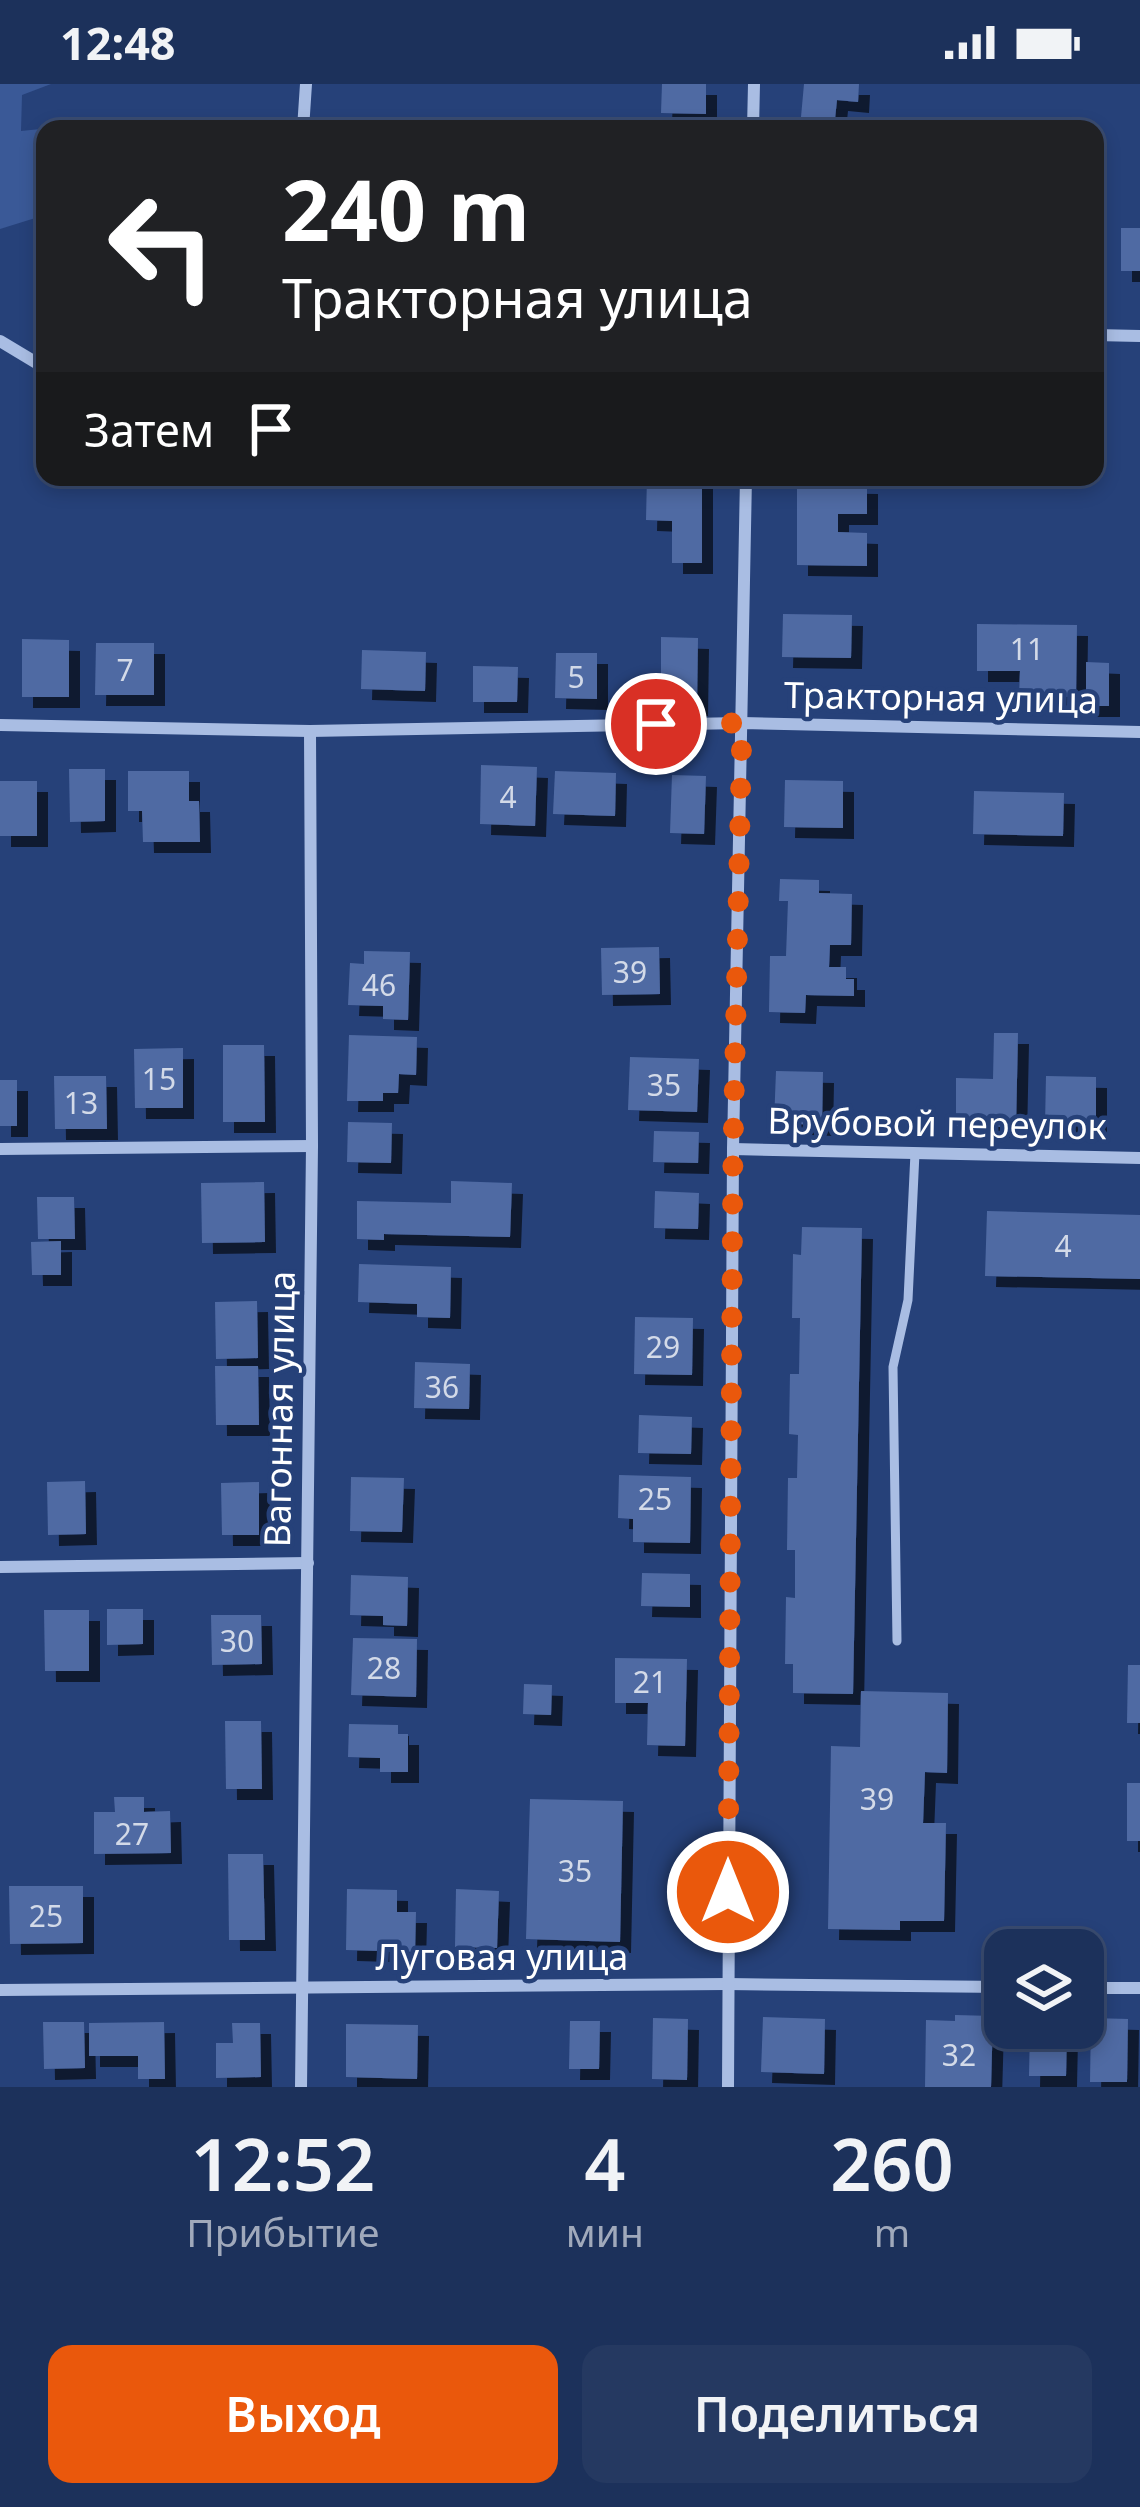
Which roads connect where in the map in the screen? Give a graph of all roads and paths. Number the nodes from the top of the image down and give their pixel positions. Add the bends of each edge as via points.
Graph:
1 (306, 84) edge
2 (754, 84) edge
3 (304, 120) edge
4 (753, 120) edge
5 (1104, 335) edge
6 (1140, 336) edge
7 (0, 340) edge
8 (36, 362) edge
9 (746, 486) edge
10 (742, 723) junction
11 (0, 725) edge
12 (310, 731) junction
13 (1140, 732) edge
14 (312, 1146) junction
15 (0, 1149) edge
16 (733, 1149) junction
17 (915, 1153) junction
18 (1140, 1158) edge
19 (308, 1563) junction
20 (0, 1567) edge
21 (897, 1641) dead end
22 (727, 1984) junction
23 (302, 1987) junction
24 (984, 1987) edge
25 (1104, 1988) edge
26 (1140, 1988) edge
27 (0, 1990) edge
28 (301, 2087) edge
29 (728, 2087) edge

1 - 3 street
2 - 4 street
5 - 6 street
7 - 8 street
9 - 10 street
10 - 12 street, Тракторная улица
10 - 13 street, Тракторная улица
10 - 16 street
11 - 12 street, Тракторная улица
12 - 14 street, Вагонная улица
14 - 15 street
14 - 19 street, Вагонная улица
16 - 17 street, Врубовой переулок
16 - 22 street
17 - 18 street, Врубовой переулок
17 - 21 lane via 908,1300 893,1367
19 - 20 street
19 - 23 street, Вагонная улица
22 - 23 street, Луговая улица
22 - 24 street, Луговая улица
22 - 29 street
23 - 27 street, Луговая улица
23 - 28 street, Вагонная улица
25 - 26 street

